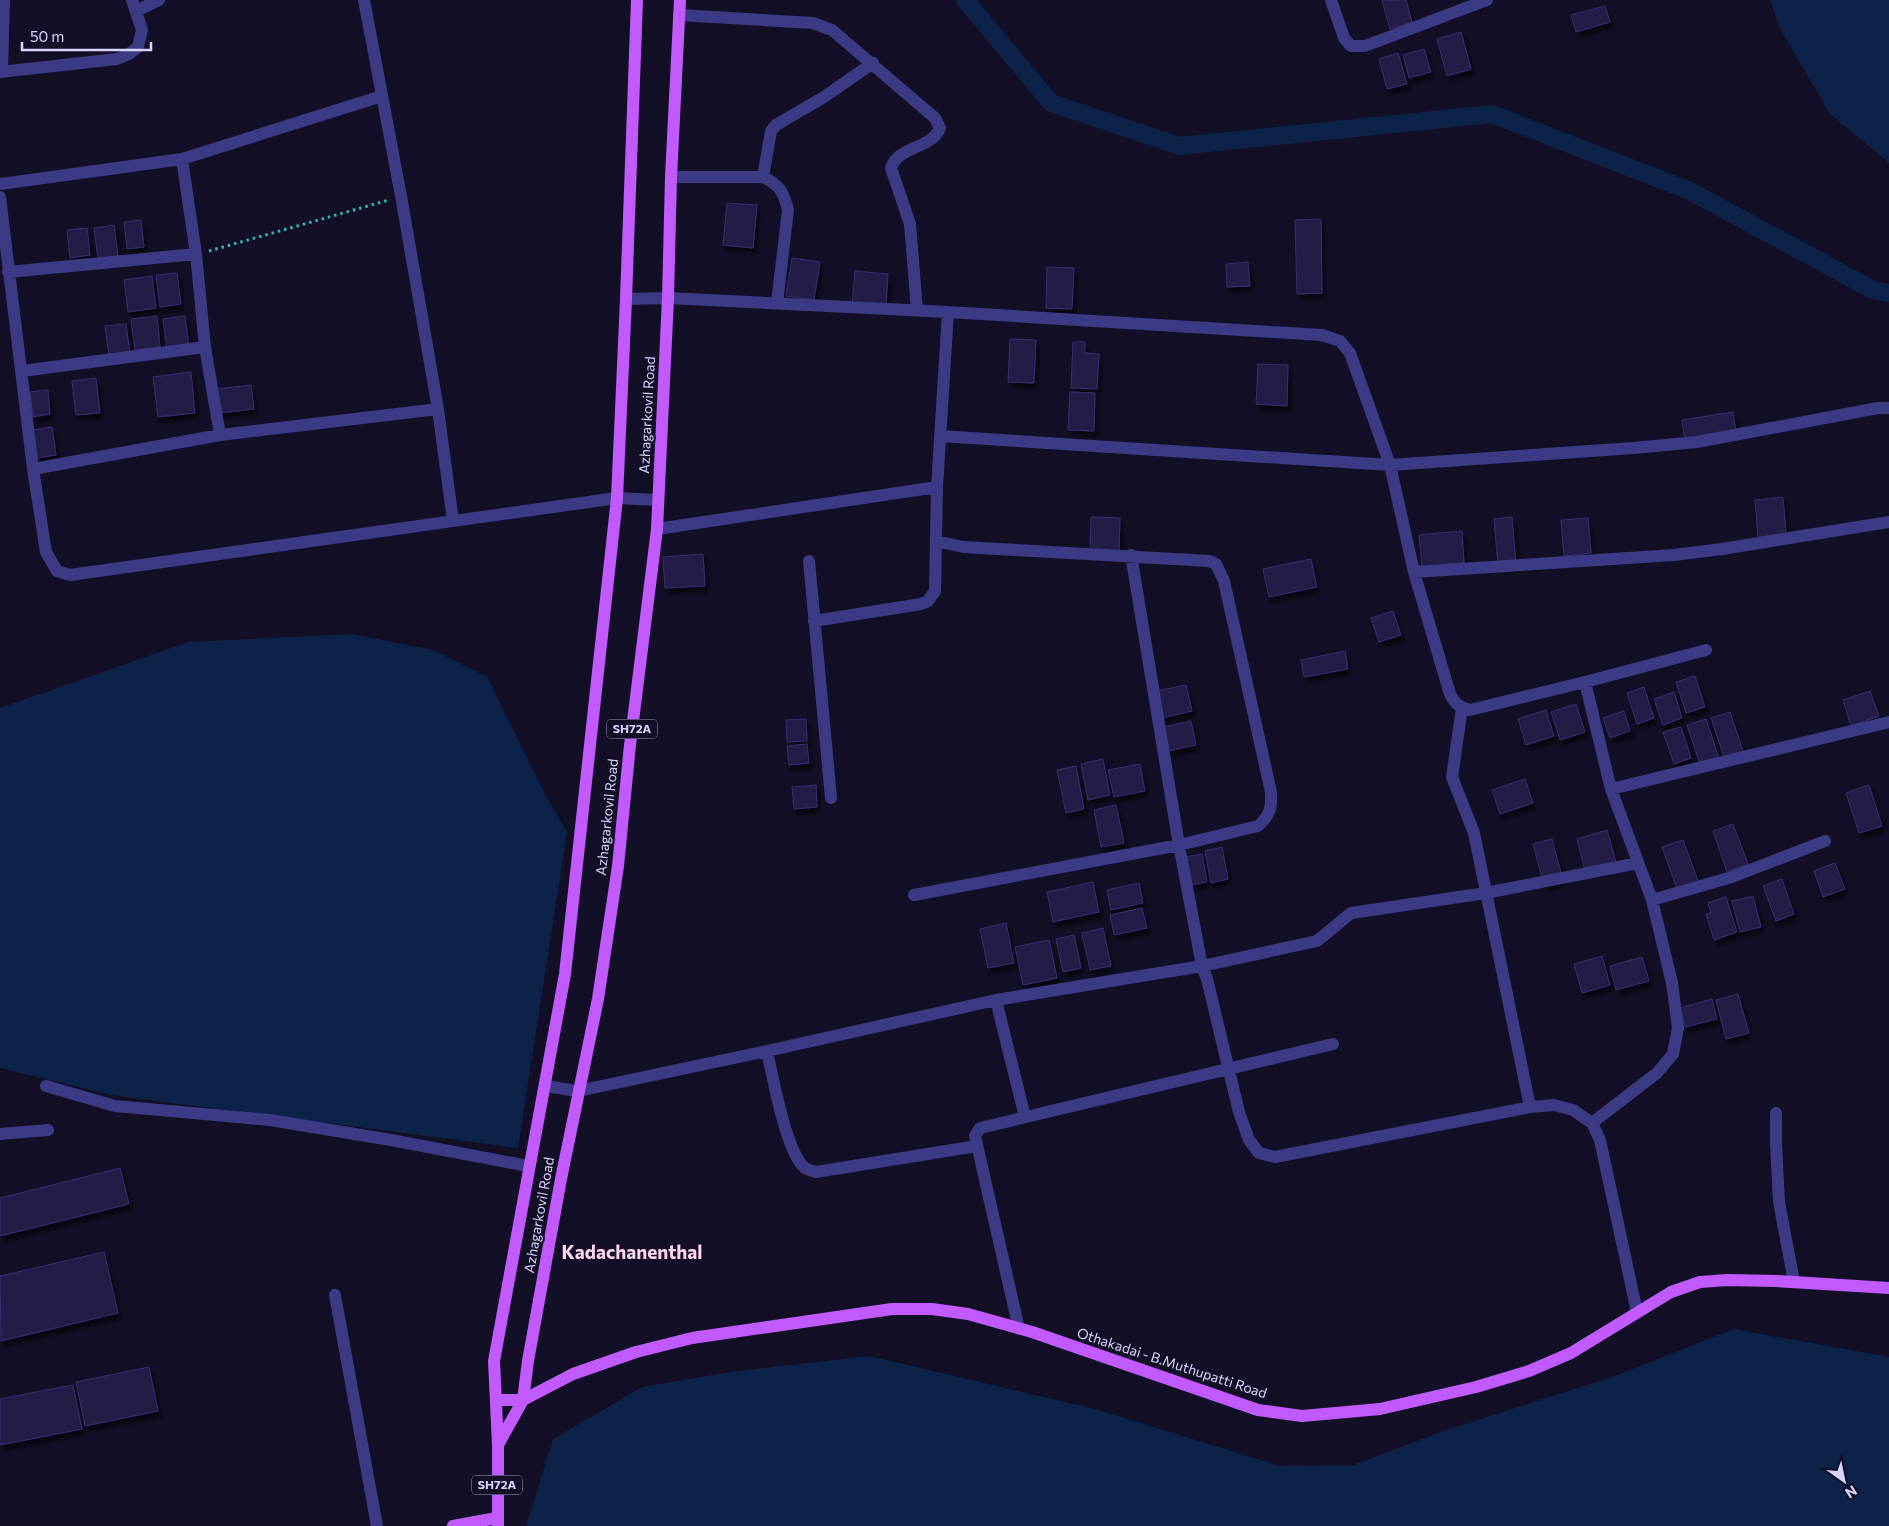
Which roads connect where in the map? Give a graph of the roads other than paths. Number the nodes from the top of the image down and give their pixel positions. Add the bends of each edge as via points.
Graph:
1 (4, 0) edge
2 (159, 0) edge
3 (364, 0) edge
4 (637, 0) edge
5 (680, 0) edge
6 (1331, 0) edge
7 (1487, 0) edge
8 (134, 6) edge
9 (679, 16) junction
10 (873, 64) junction
11 (1, 72) edge
12 (382, 96) junction
13 (182, 159) junction
14 (671, 177) junction
15 (763, 177) junction
16 (0, 184) edge
17 (0, 198) edge
18 (196, 254) junction
19 (8, 272) junction
20 (668, 298) junction
21 (626, 299) junction
22 (777, 303) junction
23 (917, 310) junction
24 (948, 312) junction
25 (206, 347) junction
26 (22, 371) junction
27 (1889, 408) edge
28 (438, 409) junction
29 (220, 435) junction
30 (940, 436) junction
31 (1390, 464) junction
32 (33, 469) junction
33 (937, 487) junction
34 (616, 498) junction
35 (657, 500) junction
36 (453, 520) junction
37 (1889, 522) edge
38 (657, 529) junction
39 (936, 541) junction
40 (1131, 555) junction
41 (809, 561) dead end
42 (1414, 572) junction
43 (814, 621) junction
44 (1706, 650) dead end
45 (1585, 682) junction
46 (1462, 708) junction
47 (1889, 722) edge
48 (1611, 788) junction
49 (832, 798) dead end
50 (1825, 841) dead end
51 (1179, 845) junction
52 (1638, 863) junction
53 (1486, 893) junction
54 (914, 896) dead end
55 (1652, 900) junction
56 (1202, 966) junction
57 (996, 1000) junction
58 (1333, 1044) dead end
59 (767, 1051) junction
60 (1228, 1068) junction
61 (46, 1086) dead end
62 (545, 1086) junction
63 (578, 1091) junction
64 (1530, 1107) junction
65 (1776, 1113) dead end
66 (1024, 1117) junction
67 (1592, 1124) junction
68 (48, 1130) dead end
69 (0, 1134) edge
70 (977, 1146) junction
71 (528, 1166) junction
72 (1794, 1282) junction
73 (1889, 1288) edge
74 (335, 1295) dead end
75 (1637, 1312) junction
76 (1019, 1329) junction
77 (496, 1400) junction
78 (523, 1400) junction
79 (498, 1445) junction
80 (498, 1522) edge
81 (377, 1526) edge
82 (453, 1526) edge

1 - 11 street
2 - 8 street
3 - 12 street
4 - 21 main road, Azhagarkovil Road / SH72A
5 - 9 main road, Azhagarkovil Road / SH72A
6 - 7 street via 1344,38 1351,46 1364,46
8 - 11 street via 142,30 138,47 128,54 117,59
9 - 10 street via 813,23 832,30
9 - 14 main road, Azhagarkovil Road / SH72A
10 - 15 street via 776,125 771,131
10 - 23 street via 935,118 940,128 928,141 898,156 891,168 910,224
12 - 13 street
12 - 28 street
13 - 16 street
13 - 18 street
14 - 15 street
14 - 20 main road, Azhagarkovil Road / SH72A
15 - 22 street via 776,183 788,210
17 - 19 street
18 - 19 street
18 - 25 street
19 - 26 street
20 - 21 street
20 - 22 street
20 - 35 main road, Azhagarkovil Road / SH72A
21 - 34 main road, Azhagarkovil Road / SH72A
22 - 23 street
23 - 24 street
24 - 30 street
24 - 31 street via 1322,335 1340,341 1350,353
25 - 26 street
25 - 29 street
26 - 32 street
27 - 31 street via 1697,442
28 - 29 street
28 - 36 street
29 - 32 street
30 - 31 street
30 - 33 street
31 - 42 street
32 - 36 street via 46,552 57,571 70,574
33 - 38 street
33 - 39 street
34 - 35 street
34 - 36 street
34 - 62 main road, Azhagarkovil Road / SH72A via 565,974
35 - 38 main road, Azhagarkovil Road / SH72A
37 - 42 street via 1674,555
38 - 63 main road, Azhagarkovil Road / SH72A via 618,866 598,999
39 - 40 street via 963,547
39 - 43 street via 934,591 928,600 921,604
40 - 51 street
40 - 51 street via 1209,561 1222,572 1271,792 1272,808 1258,826
41 - 43 street
42 - 46 street via 1450,694 1455,704
43 - 49 street
44 - 45 street
45 - 46 street via 1470,710
45 - 48 street
46 - 53 street via 1452,777 1474,833
47 - 48 street
48 - 52 street
50 - 55 street via 1732,877
51 - 54 street
51 - 56 street
52 - 53 street
52 - 55 street
53 - 56 street via 1351,913 1317,942
53 - 64 street
55 - 67 street via 1672,983 1678,1028 1673,1054 1657,1073
56 - 57 street
56 - 60 street
57 - 59 street
57 - 66 street
58 - 60 street
59 - 63 street
59 - 70 street via 788,1137 805,1168 816,1172
60 - 64 street via 1249,1140 1260,1153 1275,1157
60 - 66 street
61 - 71 street via 114,1106 270,1120
62 - 63 street
62 - 71 main road, Azhagarkovil Road / SH72A
63 - 78 main road, Azhagarkovil Road / SH72A
64 - 67 street via 1554,1105 1573,1110
65 - 72 street via 1779,1202
66 - 70 street via 980,1128 975,1136
67 - 75 street via 1600,1140
68 - 69 street
70 - 76 street
71 - 77 main road, Azhagarkovil Road / SH72A via 494,1361
72 - 73 main road, Othakadai - B.Muthupatti Road
72 - 75 main road, Othakadai - B.Muthupatti Road via 1700,1282 1671,1292
74 - 81 street
75 - 76 main road, Othakadai - B.Muthupatti Road via 1571,1353 1529,1371 1380,1409 1302,1416 1258,1410
76 - 78 main road, Othakadai - B.Muthupatti Road via 968,1314 932,1308 892,1309 832,1317 692,1338 646,1350 573,1374
77 - 78 main road, Othakadai - B.Muthupatti Road
77 - 79 main road, Azhagarkovil Road / SH72A
78 - 79 main road, Azhagarkovil Road / SH72A
79 - 80 main road, Azhagarkovil Road / SH72A
80 - 82 main road

